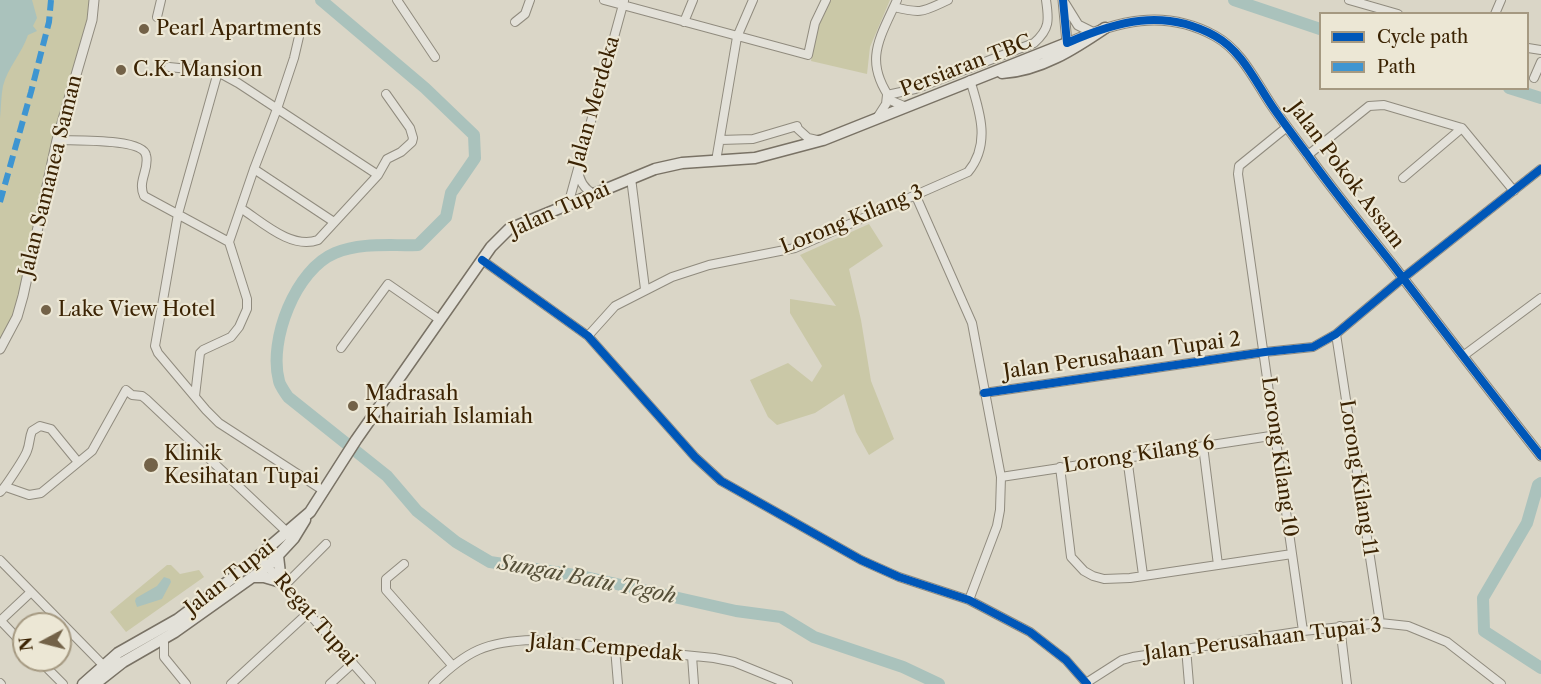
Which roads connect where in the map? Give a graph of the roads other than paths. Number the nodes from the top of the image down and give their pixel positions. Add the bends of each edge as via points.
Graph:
1 (94, 0) edge
2 (161, 0) edge
3 (397, 0) edge
4 (530, 0) edge
5 (604, 0) edge
6 (693, 0) edge
7 (753, 0) edge
8 (826, 0) edge
9 (948, 0) edge
10 (1046, 0) edge
11 (1349, 0) edge
12 (1063, 1) edge
13 (624, 2) edge
14 (895, 3) edge
15 (1366, 3) edge
16 (1392, 12) edge
17 (157, 17) dead end
18 (515, 22) dead end
19 (684, 22) junction
20 (301, 28) dead end
21 (1105, 28) junction
22 (1092, 32) junction
23 (737, 37) junction
24 (1067, 44) junction
25 (435, 57) dead end
26 (1541, 62) edge
27 (169, 67) dead end
28 (218, 72) junction
29 (987, 74) junction
30 (1534, 78) dead end
31 (970, 80) junction
32 (386, 94) dead end
33 (887, 95) junction
34 (904, 106) junction
35 (277, 110) junction
36 (877, 118) junction
37 (1287, 127) junction
38 (1462, 128) junction
39 (798, 129) junction
40 (57, 140) junction
41 (720, 140) junction
42 (823, 140) junction
43 (790, 150) junction
44 (1308, 155) junction
45 (716, 161) junction
46 (578, 163) junction
47 (254, 169) junction
48 (1541, 169) edge
49 (378, 175) junction
50 (631, 178) junction
51 (1403, 178) dead end
52 (1514, 191) junction
53 (594, 194) junction
54 (915, 194) junction
55 (568, 205) junction
56 (242, 209) junction
57 (178, 214) junction
58 (334, 222) junction
59 (230, 242) junction
60 (482, 260) junction
61 (1403, 278) junction
62 (645, 290) junction
63 (1541, 298) edge
64 (440, 320) junction
65 (1336, 334) junction
66 (588, 336) junction
67 (341, 348) dead end
68 (0, 349) edge
69 (1265, 352) junction
70 (1463, 356) junction
71 (984, 393) junction
72 (195, 396) junction
73 (1277, 435) junction
74 (1203, 446) junction
75 (1541, 456) edge
76 (1127, 457) junction
77 (78, 462) junction
78 (1060, 467) junction
79 (1001, 477) junction
80 (3, 489) edge
81 (324, 491) junction
82 (310, 512) junction
83 (287, 532) junction
84 (326, 544) dead end
85 (1292, 554) junction
86 (278, 556) junction
87 (259, 557) junction
88 (0, 560) edge
89 (404, 564) dead end
90 (1218, 565) junction
91 (268, 566) junction
92 (1143, 575) junction
93 (253, 577) junction
94 (282, 584) junction
95 (31, 592) junction
96 (969, 600) junction
97 (308, 614) junction
98 (0, 621) edge
99 (1380, 623) junction
100 (1340, 626) junction
101 (1303, 631) junction
102 (12, 633) edge
103 (164, 639) junction
104 (145, 648) junction
105 (615, 648) junction
106 (1186, 648) junction
107 (164, 657) junction
108 (692, 657) junction
109 (353, 663) junction
110 (103, 665) junction
111 (452, 665) junction
112 (51, 672) edge
113 (773, 681) edge
114 (63, 684) edge
115 (83, 684) edge
116 (95, 684) edge
117 (186, 684) edge
118 (231, 684) edge
119 (330, 684) edge
120 (371, 684) edge
121 (433, 684) edge
122 (618, 684) edge
123 (694, 684) edge
124 (788, 684) edge
125 (1087, 684) edge
126 (1189, 684) edge
127 (1347, 684) edge
128 (1502, 684) edge

1 - 40 street, Jalan Samanea Saman via 92,20
2 - 17 street
3 - 25 street
4 - 18 street via 525,14
5 - 13 street
6 - 19 street
7 - 23 street
8 - 23 street via 808,55
9 - 14 street via 915,12
10 - 33 street, Persiaran TBC via 1048,26 1034,43 915,89
11 - 15 street
12 - 22 street via 1078,25
12 - 24 street
13 - 19 street
13 - 46 street, Jalan Merdeka
14 - 33 street via 876,48 876,73
15 - 16 street
19 - 23 street
20 - 35 street
21 - 22 street, Jalan Tupai
21 - 29 main road via 1071,51 1037,65
21 - 37 street, Jalan Pokok Assam via 1155,19 1179,22 1215,36 1245,63
22 - 24 street, Jalan Tupai
23 - 41 street
24 - 29 main road, Jalan Tupai
26 - 30 street
27 - 28 street
28 - 35 street
28 - 57 street
29 - 31 main road, Jalan Tupai
31 - 34 main road, Jalan Tupai
31 - 54 street, Lorong Kilang 3 via 982,127 975,163 968,172
32 - 49 street via 413,138 407,147 387,159
33 - 34 street
33 - 36 street
34 - 36 main road, Jalan Tupai
35 - 47 street
35 - 49 street
36 - 42 main road, Jalan Tupai
37 - 44 street, Jalan Pokok Assam
37 - 69 street, Lorong Kilang 10 via 1239,166 1238,174
38 - 44 street via 1384,105 1369,106
38 - 51 street
38 - 52 street
39 - 41 street via 797,126 753,139
39 - 42 street via 808,138
39 - 43 street
40 - 57 street via 139,146 147,158 141,182 144,196
40 - 68 street, Jalan Samanea Saman via 17,317
41 - 45 street
42 - 43 main road, Jalan Tupai
43 - 45 main road, Jalan Tupai
44 - 61 street, Jalan Pokok Assam
45 - 50 main road, Jalan Tupai via 669,165
46 - 53 street via 581,182
46 - 55 street, Jalan Merdeka
47 - 56 street
47 - 58 street
48 - 52 street, Jalan Perusahaan Tupai 2
49 - 58 street
50 - 53 main road, Jalan Tupai
50 - 62 street
52 - 61 street, Jalan Perusahaan Tupai 2
53 - 55 main road, Jalan Tupai
54 - 62 street, Lorong Kilang 3 via 795,248 709,265
54 - 71 street via 972,323
55 - 60 main road, Jalan Tupai via 509,229
56 - 58 street via 304,243 318,240
56 - 59 street
57 - 59 street
57 - 72 street via 155,346
59 - 72 street via 247,309 231,337 200,353
60 - 64 main road, Jalan Tupai
60 - 66 street
61 - 65 street, Jalan Perusahaan Tupai 2
61 - 70 street, Jalan Pokok Assam
62 - 66 street, Lorong Kilang 3 via 615,306
63 - 70 street
64 - 67 street via 388,284
64 - 81 main road, Jalan Tupai
65 - 69 street, Jalan Perusahaan Tupai 2 via 1313,346
65 - 99 street, Lorong Kilang 11
66 - 96 street via 721,481 861,560
69 - 71 street, Jalan Perusahaan Tupai 2
69 - 73 street, Lorong Kilang 10
70 - 75 street, Jalan Pokok Assam
71 - 79 street
72 - 81 street via 219,423
73 - 74 street, Lorong Kilang 6
73 - 85 street, Lorong Kilang 10
74 - 76 street, Lorong Kilang 6
74 - 90 street
76 - 78 street, Lorong Kilang 6
76 - 92 street
77 - 80 street via 41,494
77 - 80 street via 51,429 40,426 32,431 24,458
77 - 83 street via 95,447 126,390 147,399
78 - 79 street, Lorong Kilang 6
78 - 92 street via 1071,556 1077,565 1104,579
79 - 96 street via 997,526
81 - 82 main road, Jalan Tupai
82 - 83 main road, Jalan Tupai
82 - 86 main road
83 - 87 main road, Jalan Tupai
84 - 94 street
85 - 90 street
85 - 101 street, Lorong Kilang 10
86 - 91 main road
86 - 94 main road
87 - 91 street, Regat Tupai
87 - 110 main road, Jalan Tupai via 177,619
88 - 95 street
89 - 111 street via 386,579 386,590
90 - 92 street
91 - 93 main road
91 - 94 street, Regat Tupai
93 - 94 main road
93 - 103 main road
94 - 97 street, Regat Tupai
95 - 98 street
95 - 110 street
96 - 125 street via 1030,632 1066,660
97 - 109 street, Regat Tupai
97 - 118 street
98 - 102 street
99 - 100 street, Jalan Perusahaan Tupai 3
99 - 128 street, Jalan Perusahaan Tupai 3 via 1408,626 1447,642
100 - 101 street, Jalan Perusahaan Tupai 3
100 - 127 street
101 - 106 street, Jalan Perusahaan Tupai 3
103 - 104 main road
103 - 107 street
104 - 107 street
104 - 116 main road
105 - 108 street, Jalan Cempedak
105 - 111 street, Jalan Cempedak via 519,640 478,649
105 - 122 street
106 - 125 street, Jalan Perusahaan Tupai 3 via 1122,660
106 - 126 street
107 - 117 street
108 - 113 street, Jalan Cempedak via 734,662
108 - 123 street
109 - 119 street
109 - 120 street, Regat Tupai
110 - 115 main road, Jalan Tupai
111 - 121 street, Jalan Cempedak
112 - 114 street
113 - 124 street, Jalan Cempedak

